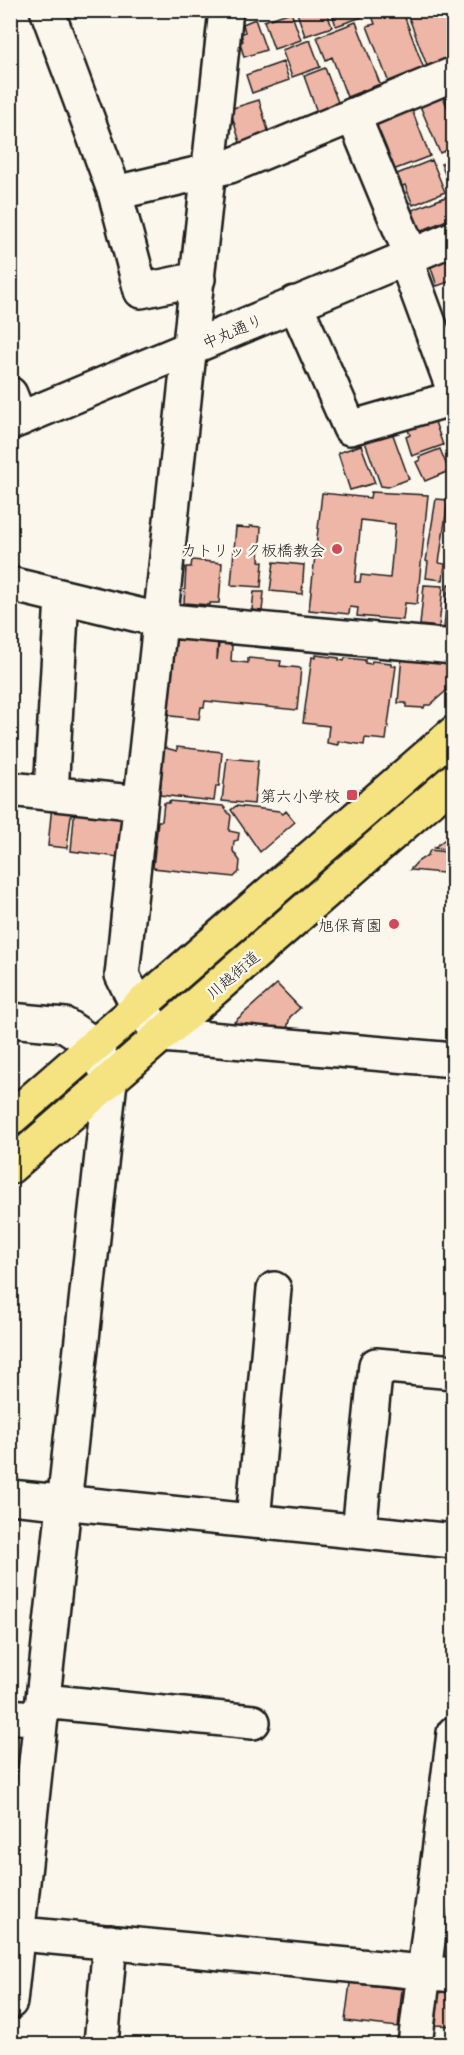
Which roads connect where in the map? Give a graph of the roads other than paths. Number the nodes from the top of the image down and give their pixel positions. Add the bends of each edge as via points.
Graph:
1 (47, 10) edge
2 (232, 13) edge
3 (453, 74) edge
4 (353, 115) junction
5 (209, 170) junction
6 (115, 193) junction
7 (453, 238) edge
8 (408, 256) junction
9 (198, 279) junction
10 (295, 303) junction
11 (190, 348) junction
12 (453, 391) edge
13 (453, 398) edge
14 (14, 412) edge
15 (10, 584) edge
16 (62, 597) junction
17 (159, 620) junction
18 (453, 647) edge
19 (453, 733) edge
20 (453, 780) edge
21 (10, 789) edge
22 (51, 793) junction
23 (140, 802) junction
24 (138, 1007) junction
25 (10, 1020) edge
26 (162, 1035) junction
27 (95, 1045) junction
28 (453, 1060) edge
29 (110, 1081) junction
30 (10, 1119) edge
31 (10, 1167) edge
32 (274, 1289) dead end
33 (453, 1372) edge
34 (10, 1497) edge
35 (64, 1502) junction
36 (253, 1521) junction
37 (359, 1532) junction
38 (453, 1541) edge
39 (32, 1712) edge
40 (253, 1722) dead end
41 (453, 1733) edge
42 (451, 1770) edge
43 (14, 1933) edge
44 (110, 1942) junction
45 (439, 1973) edge
46 (10, 2002) edge
47 (101, 2044) edge
48 (415, 2044) edge

1 - 6 street
2 - 5 street
3 - 4 street
4 - 5 street via 230,166
4 - 8 street
5 - 6 street
5 - 9 street
6 - 9 street via 141,291
7 - 8 street, 中丸通り
8 - 10 street, 中丸通り
8 - 12 street
9 - 11 street
10 - 11 street, 中丸通り
10 - 13 street via 350,428
11 - 14 street, 中丸通り
11 - 17 street
15 - 16 street
16 - 17 street
16 - 22 street
17 - 18 street
17 - 23 street
19 - 24 highway
20 - 26 highway, 川越街道
21 - 22 street
22 - 23 street
23 - 24 street via 122,975
24 - 26 street
24 - 27 highway
25 - 27 street via 65,1025
26 - 28 street
26 - 29 highway, 川越街道
27 - 29 street
27 - 30 highway
29 - 31 highway, 川越街道
29 - 35 street
32 - 36 street
33 - 37 street via 376,1365
34 - 35 street
35 - 36 street
35 - 39 street
36 - 37 street
37 - 38 street
39 - 40 street
39 - 43 street
41 - 42 street
42 - 45 street
43 - 44 street
43 - 46 street
44 - 45 street
44 - 47 street
45 - 48 street

